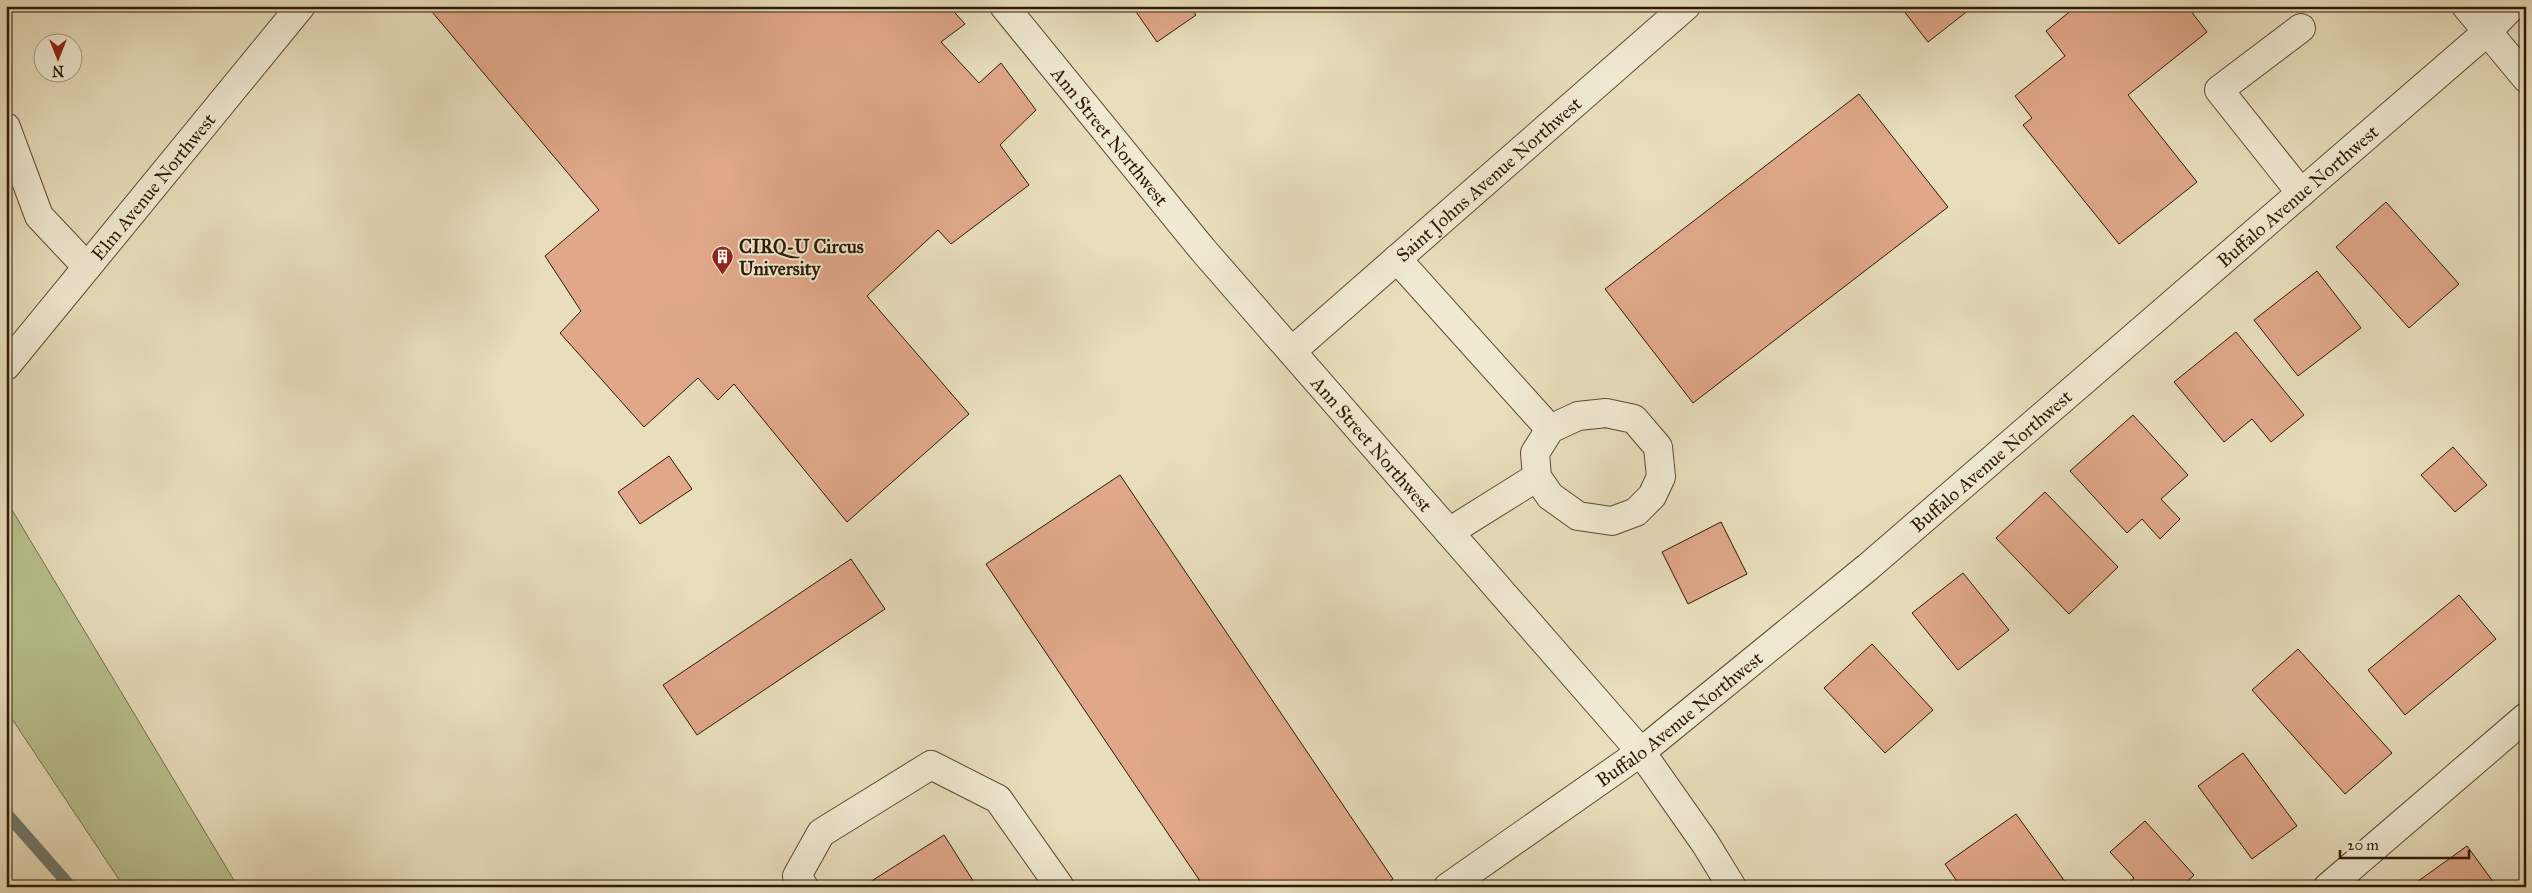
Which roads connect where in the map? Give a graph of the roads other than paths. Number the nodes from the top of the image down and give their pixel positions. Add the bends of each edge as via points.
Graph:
1 (301, 6) edge
2 (1004, 6) edge
3 (1686, 6) edge
4 (2466, 6) edge
5 (2512, 6) edge
6 (2301, 28) dead end
7 (2487, 32) junction
8 (2526, 78) edge
9 (6, 127) edge
10 (2301, 193) junction
11 (1398, 259) junction
12 (87, 267) junction
13 (1292, 351) junction
14 (6, 366) edge
15 (1550, 429) junction
16 (1538, 477) junction
17 (1449, 532) junction
18 (2526, 717) edge
19 (1641, 752) junction
20 (804, 887) edge
21 (1060, 887) edge
22 (1448, 887) edge
23 (1732, 887) edge
24 (2328, 887) edge

1 - 12 street, Elm Avenue Northwest
2 - 13 street, Ann Street Northwest via 1203,250
3 - 11 street, Saint Johns Avenue Northwest
4 - 7 street
5 - 7 street, Buffalo Avenue Northwest
6 - 10 street via 2219,90
7 - 8 street
7 - 10 street, Buffalo Avenue Northwest
9 - 12 street via 39,216
10 - 19 street, Buffalo Avenue Northwest via 1868,567
11 - 13 street, Saint Johns Avenue Northwest
11 - 15 street
12 - 14 street, Elm Avenue Northwest
13 - 17 street, Ann Street Northwest
15 - 16 street via 1535,453
15 - 16 street via 1578,416 1606,412 1634,419 1658,448 1661,477 1652,496 1636,512 1612,521 1578,516 1550,496
16 - 17 street
17 - 19 street, Ann Street Northwest
18 - 24 street
19 - 22 street, Buffalo Avenue Northwest
19 - 23 street, Ann Street Northwest via 1706,843
20 - 21 street via 797,876 821,833 931,765 998,800

